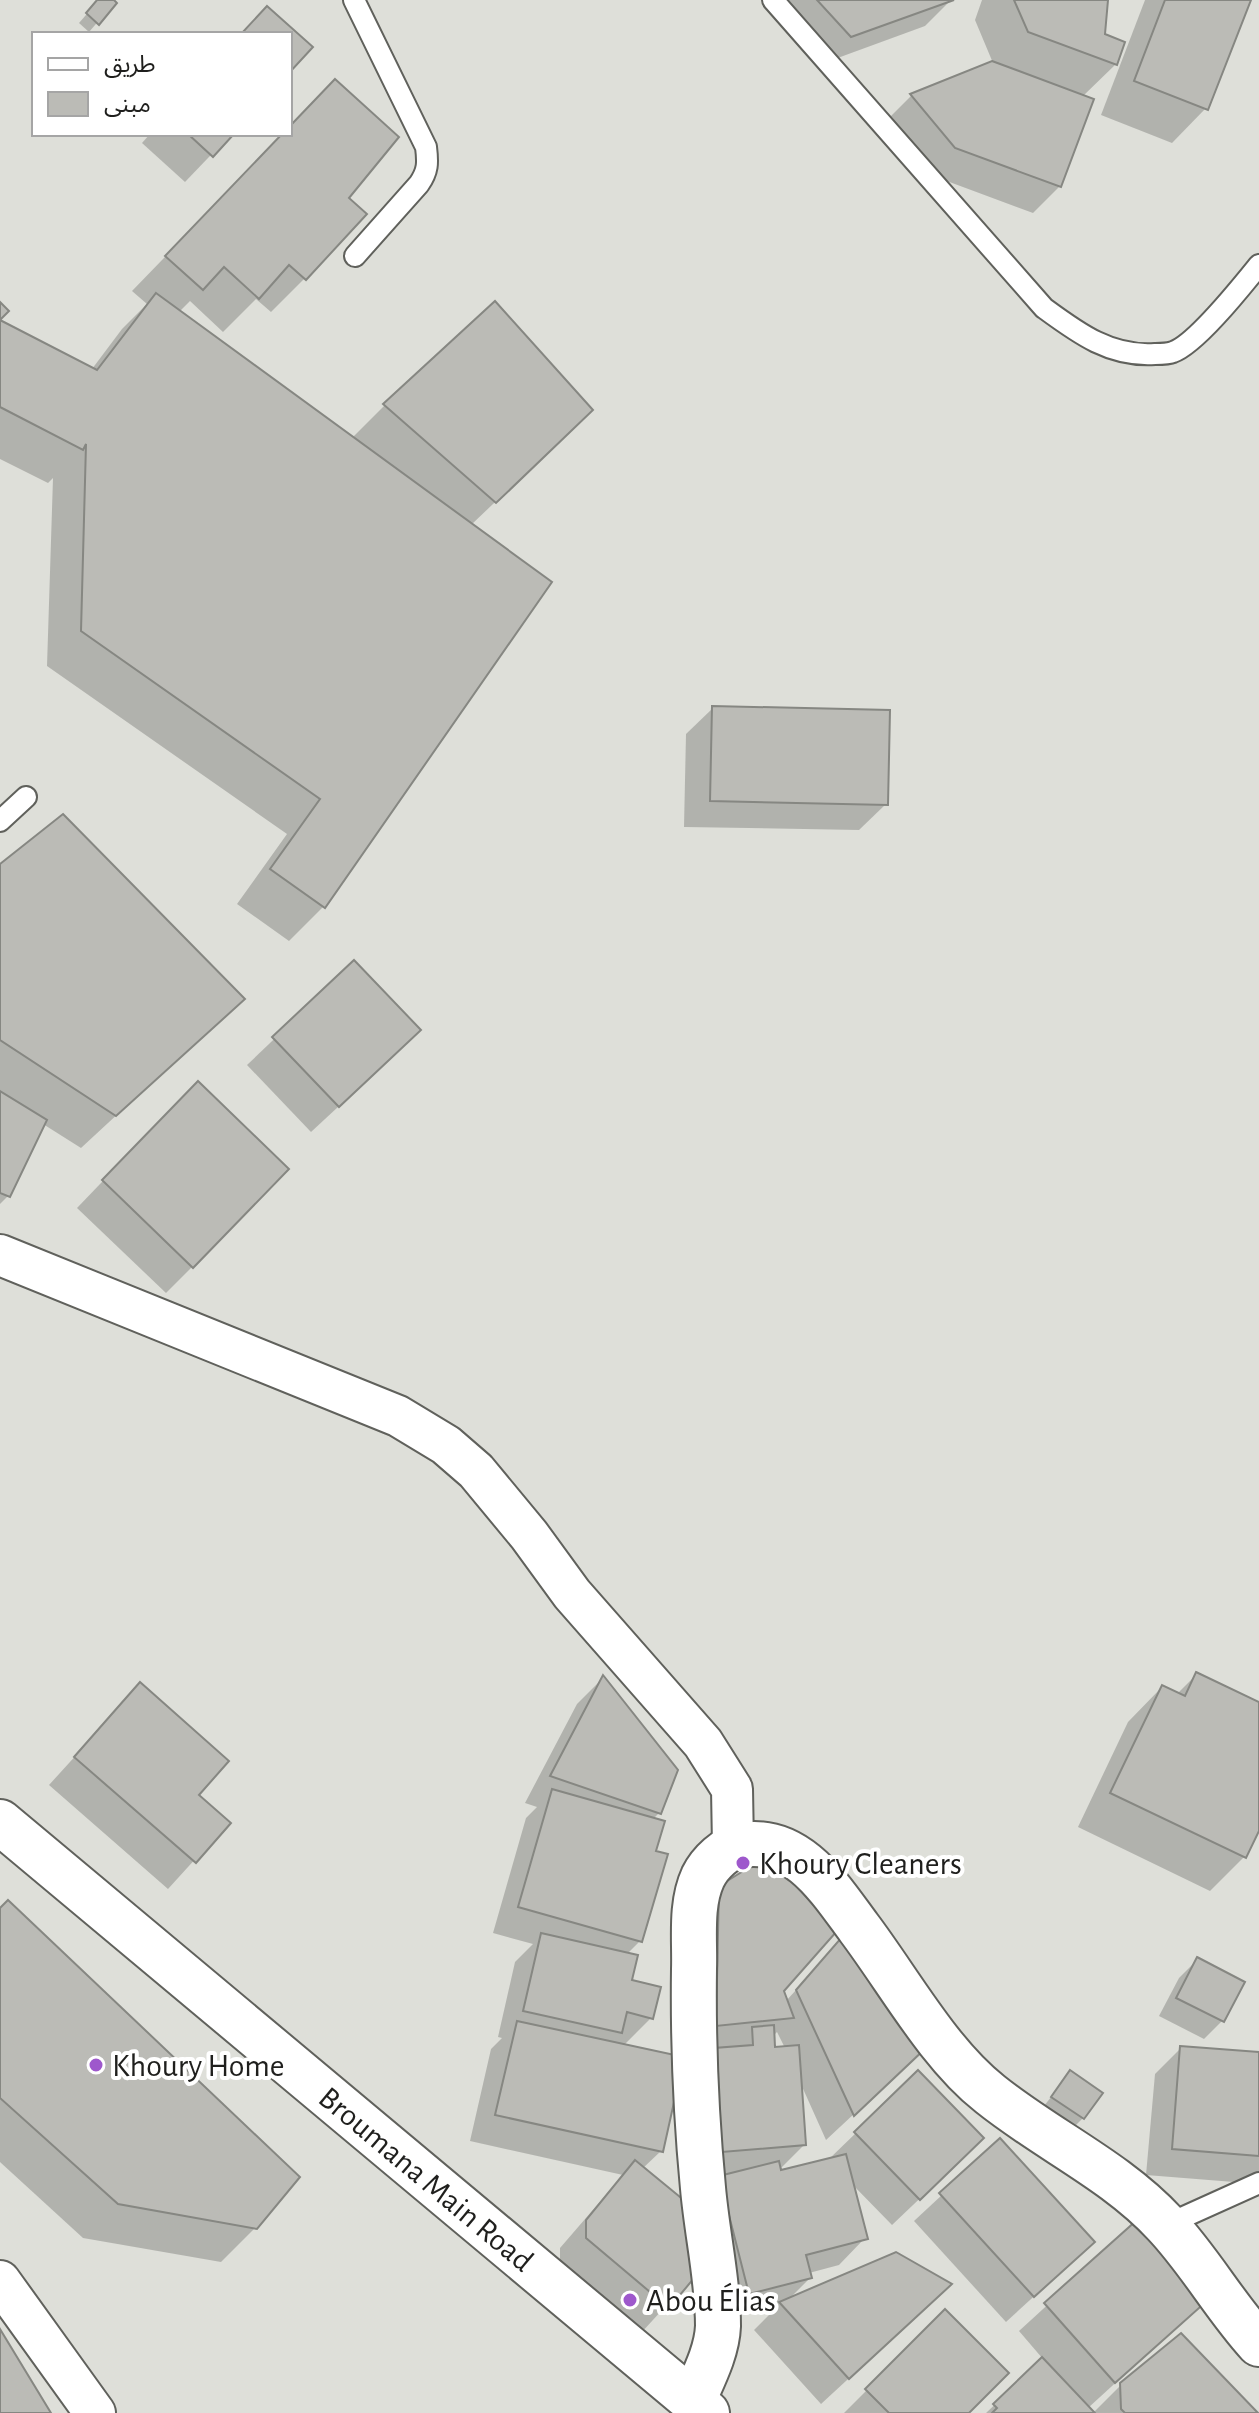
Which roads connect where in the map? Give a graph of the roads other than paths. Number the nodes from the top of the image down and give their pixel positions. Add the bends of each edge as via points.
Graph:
1 (354, 0) edge
2 (773, 0) edge
3 (355, 256) dead end
4 (1256, 273) edge
5 (26, 797) dead end
6 (0, 821) edge
7 (0, 1255) edge
8 (0, 1822) edge
9 (733, 1846) junction
10 (1259, 2183) edge
11 (1166, 2225) junction
12 (0, 2281) edge
13 (1259, 2344) edge
14 (700, 2407) edge
15 (95, 2413) edge

1 - 3 lane via 426,147 428,162 419,184
2 - 4 lane via 1044,308 1084,337 1110,349 1172,353 1192,340
5 - 6 lane
7 - 9 street via 398,1416 446,1445 476,1471 572,1594 703,1743 732,1789
8 - 14 street, Broumana Main Road
9 - 11 street via 759,1842 806,1863 964,2070 1011,2110 1127,2189
9 - 14 street via 703,1877 695,1905 693,2047 718,2331
10 - 11 lane
11 - 13 street
12 - 15 street

